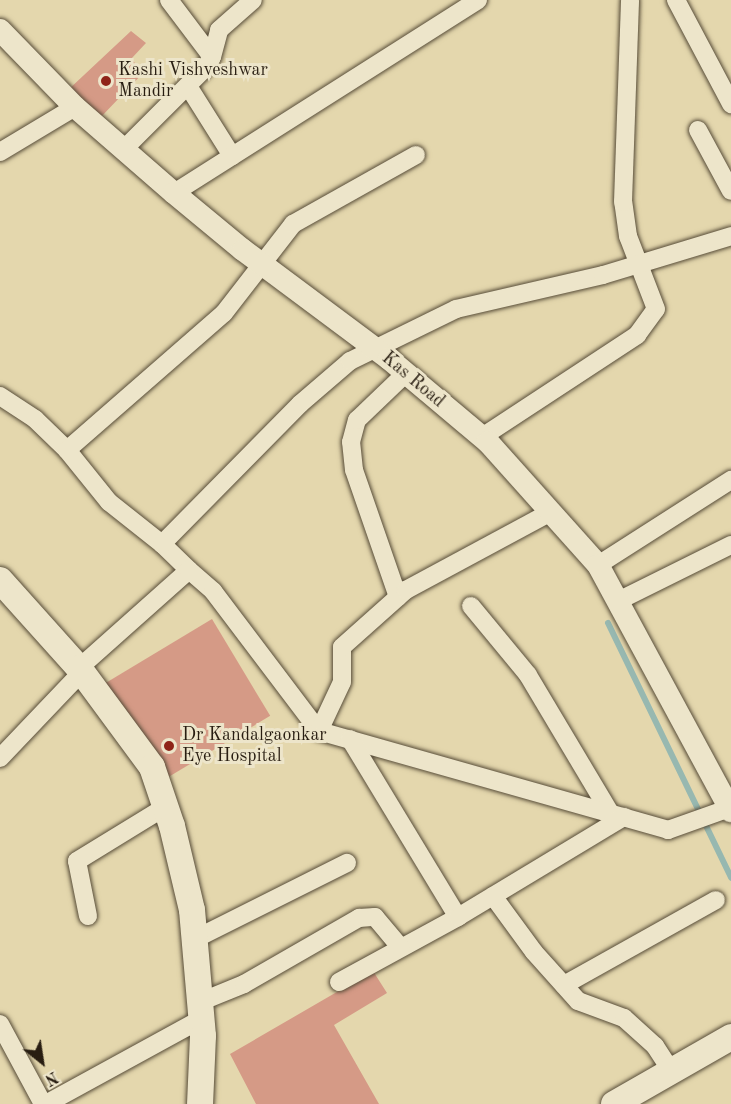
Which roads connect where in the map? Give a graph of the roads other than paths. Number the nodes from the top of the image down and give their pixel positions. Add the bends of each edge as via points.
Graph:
1 (169, 0) edge
2 (253, 0) edge
3 (478, 0) edge
4 (630, 0) edge
5 (676, 0) edge
6 (0, 30) edge
7 (212, 57) junction
8 (188, 86) junction
9 (731, 104) edge
10 (75, 107) junction
11 (698, 130) dead end
12 (124, 148) junction
13 (0, 152) edge
14 (416, 155) dead end
15 (232, 156) junction
16 (731, 190) edge
17 (174, 193) junction
18 (730, 239) edge
19 (641, 264) junction
20 (263, 265) junction
21 (375, 349) junction
22 (406, 374) junction
23 (0, 396) edge
24 (482, 437) junction
25 (67, 450) junction
26 (731, 480) edge
27 (551, 512) junction
28 (162, 544) junction
29 (731, 545) edge
30 (598, 565) junction
31 (189, 570) junction
32 (0, 580) edge
33 (398, 597) junction
34 (618, 601) junction
35 (471, 606) dead end
36 (81, 670) junction
37 (319, 731) junction
38 (350, 739) junction
39 (0, 758) edge
40 (165, 807) junction
41 (729, 810) edge
42 (617, 815) junction
43 (347, 862) dead end
44 (493, 896) junction
45 (716, 900) dead end
46 (88, 916) dead end
47 (458, 917) junction
48 (195, 939) junction
49 (401, 948) junction
50 (339, 982) dead end
51 (564, 985) junction
52 (201, 1011) junction
53 (2, 1037) edge
54 (731, 1037) edge
55 (671, 1071) junction
56 (45, 1104) edge
57 (200, 1104) edge
58 (614, 1104) edge

1 - 7 street
2 - 7 street via 219,30
3 - 15 street
4 - 19 street via 623,201 628,236
5 - 9 street
6 - 10 street, Kas Road
7 - 8 street
8 - 12 street
8 - 15 street
10 - 12 street, Kas Road
10 - 13 street
11 - 16 street
12 - 17 street, Kas Road
14 - 20 street via 293,224
15 - 17 street
17 - 20 street, Kas Road
18 - 19 street
19 - 21 street via 456,309
19 - 24 street via 656,309 637,335
20 - 21 street, Kas Road
20 - 25 street via 224,313
21 - 22 street, Kas Road
21 - 28 street via 350,361 300,404
22 - 24 street, Kas Road
22 - 33 street via 363,412 351,442 354,470
23 - 25 street via 35,419
24 - 27 street, Kas Road
25 - 28 street via 109,502
26 - 30 street
27 - 30 street, Kas Road
27 - 33 street
28 - 31 street
29 - 34 street
30 - 34 street, Kas Road
31 - 36 street
31 - 37 street via 213,591
32 - 36 main road
33 - 37 street via 342,647 342,682
34 - 41 street, Kas Road
35 - 42 street via 528,675
36 - 39 street
36 - 40 main road via 152,767
37 - 38 street
38 - 42 street
38 - 47 street
40 - 46 street via 77,861
40 - 48 main road via 192,910
41 - 42 street via 668,830
42 - 44 street
43 - 48 street
44 - 47 street
44 - 51 street
45 - 51 street
47 - 49 street
48 - 52 main road
49 - 50 street
49 - 52 street via 375,917 359,918
51 - 55 street via 578,1001 624,1018 655,1046
52 - 56 street
52 - 57 main road
53 - 56 street
54 - 55 main road
55 - 58 main road

